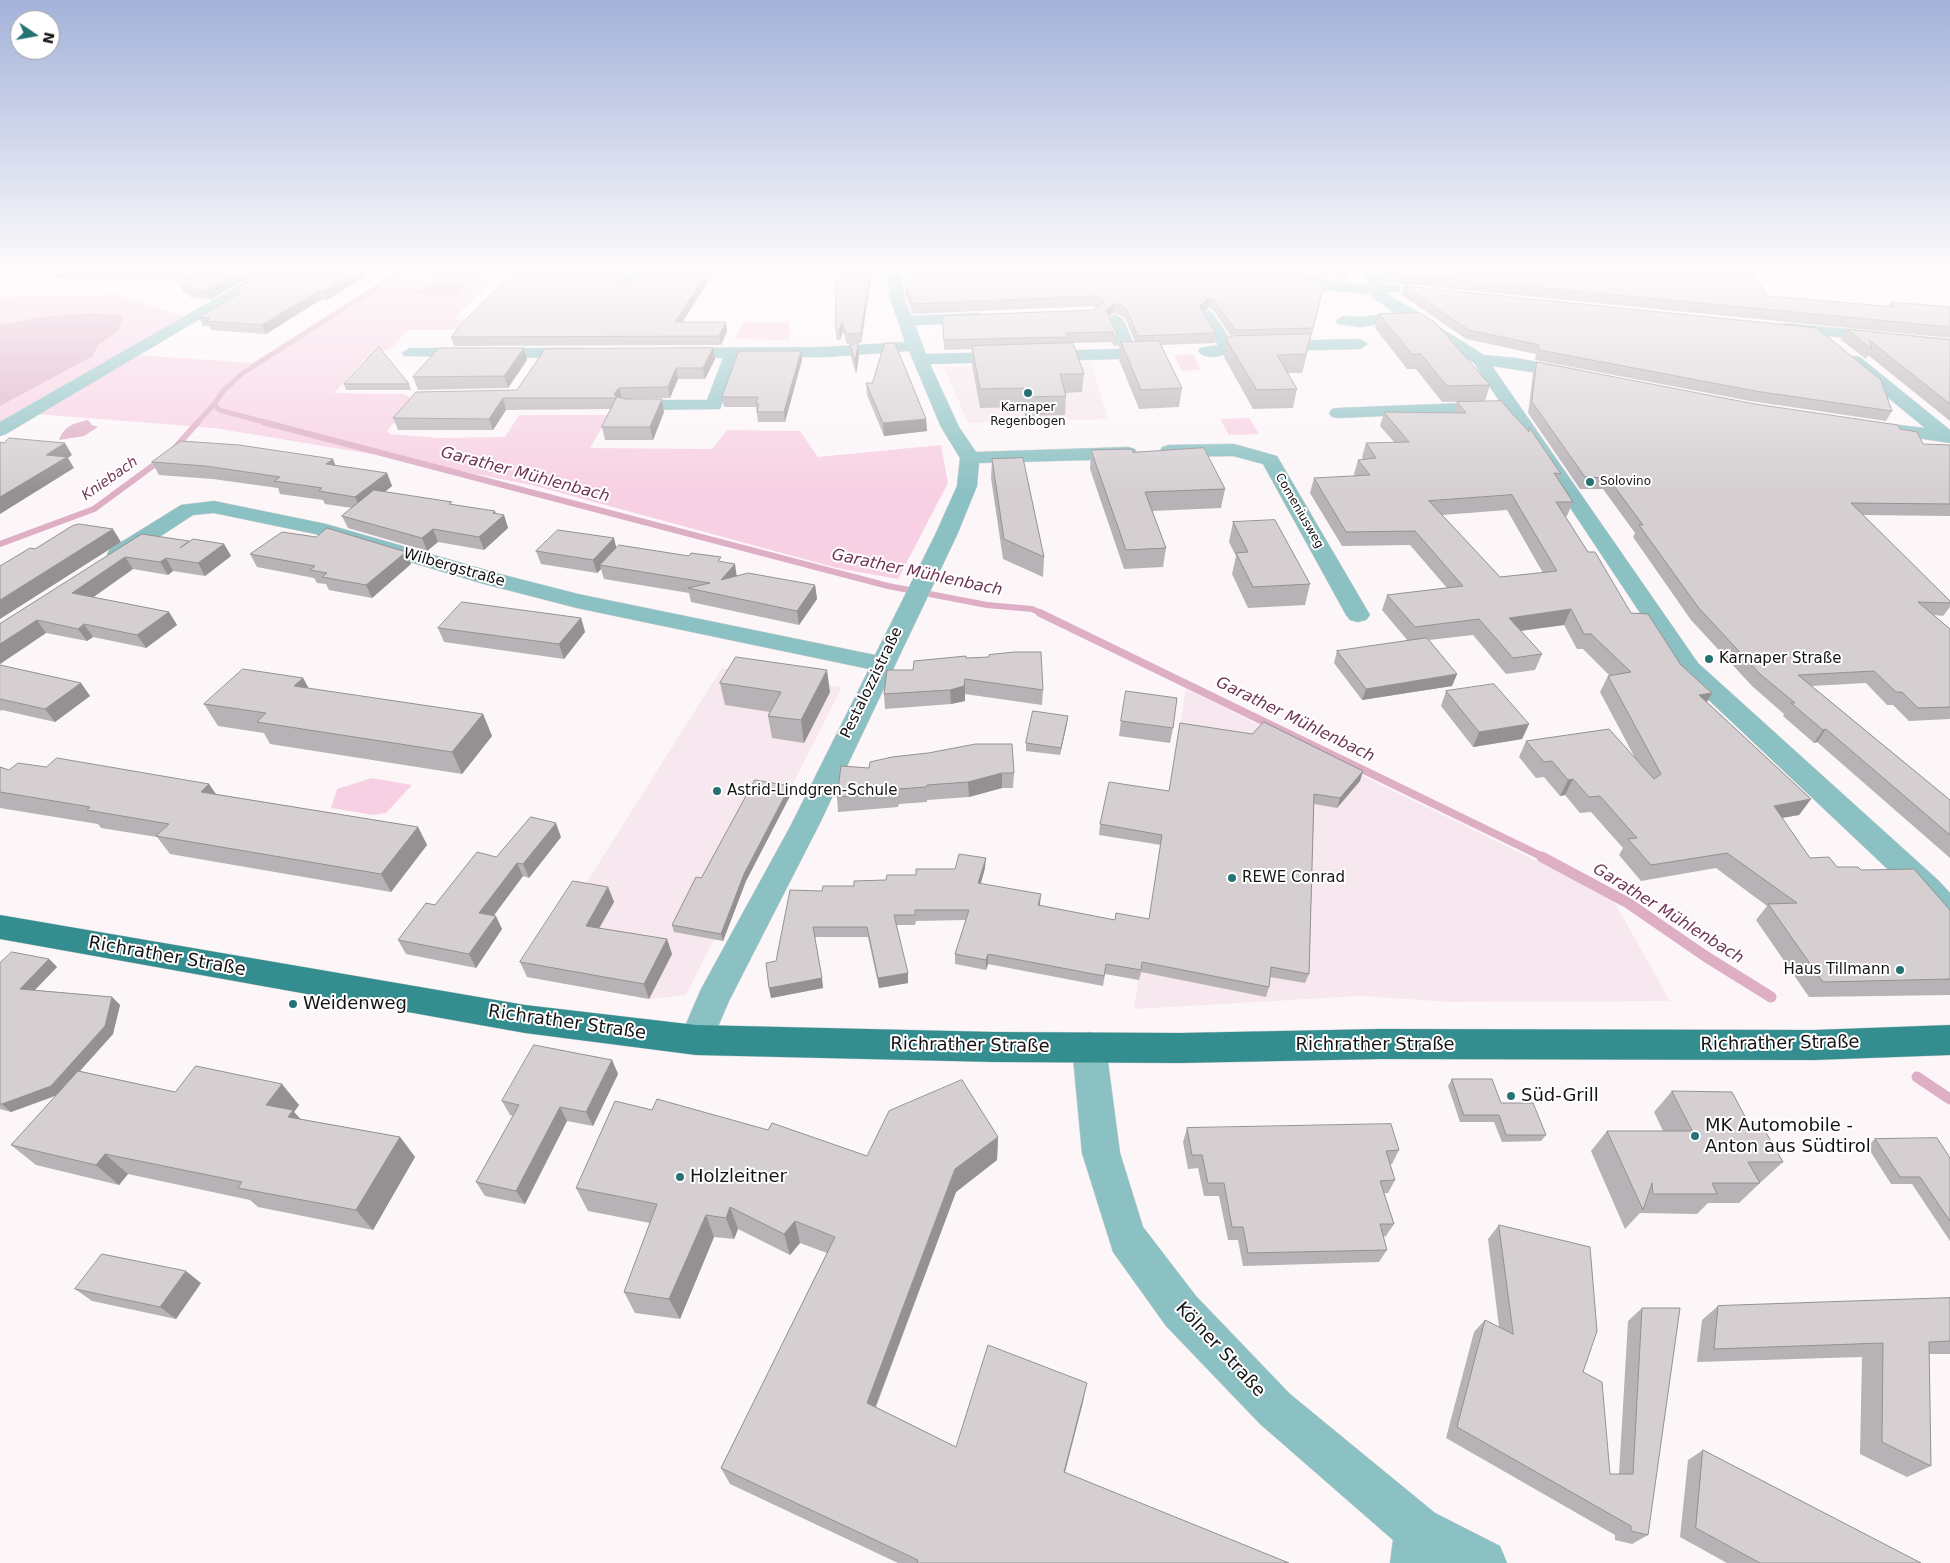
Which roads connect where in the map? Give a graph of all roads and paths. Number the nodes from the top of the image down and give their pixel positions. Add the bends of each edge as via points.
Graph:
1 (146, 345) edge
2 (915, 345) edge
3 (1126, 345) edge
4 (1339, 345) edge
5 (1457, 345) edge
6 (1835, 345) edge
7 (1227, 347) joint
8 (1206, 351) dead end
9 (410, 352) dead end
10 (733, 352) junction
11 (918, 352) junction
12 (1162, 352) edge
13 (542, 353) junction
14 (599, 353) edge
15 (656, 353) edge
16 (1130, 353) junction
17 (1480, 360) junction
18 (530, 372) edge
19 (1588, 377) edge
20 (628, 405) edge
21 (1510, 407) junction
22 (1338, 413) dead end
23 (1865, 426) edge
24 (0, 430) edge
25 (1948, 438) edge
26 (970, 458) junction
27 (98, 567) edge
28 (1358, 615) dead end
29 (881, 664) junction
30 (1950, 914) edge
31 (0, 927) edge
32 (696, 1040) junction
33 (1950, 1040) edge
34 (1089, 1047) junction
35 (1416, 1546) edge
36 (1483, 1563) edge

1 - 24 street
2 - 11 street
3 - 16 street
4 - 7 street
5 - 17 street
6 - 25 street
7 - 8 street via 1220,351
9 - 13 street
10 - 11 street
10 - 15 street
10 - 20 street via 714,405
11 - 16 street
11 - 26 street via 950,427
12 - 16 street
13 - 14 street
13 - 18 street
17 - 19 street via 1516,363
17 - 21 street
21 - 22 street
21 - 30 street via 1689,668 1927,888
23 - 25 street
26 - 28 street, Comeniusweg via 1234,450 1270,460
26 - 29 street, Pestalozzistraße via 967,486
27 - 29 street, Wilbergstraße via 188,509 214,507 319,528 577,601
29 - 32 street, Pestalozzistraße via 805,825 713,999
31 - 32 main road, Richrather Straße via 525,1019
32 - 34 main road, Richrather Straße via 995,1048
33 - 34 main road, Richrather Straße via 1814,1045
34 - 35 street, Kölner Straße via 1101,1152 1127,1238 1181,1311 1274,1409
35 - 36 street, Kölner Straße

